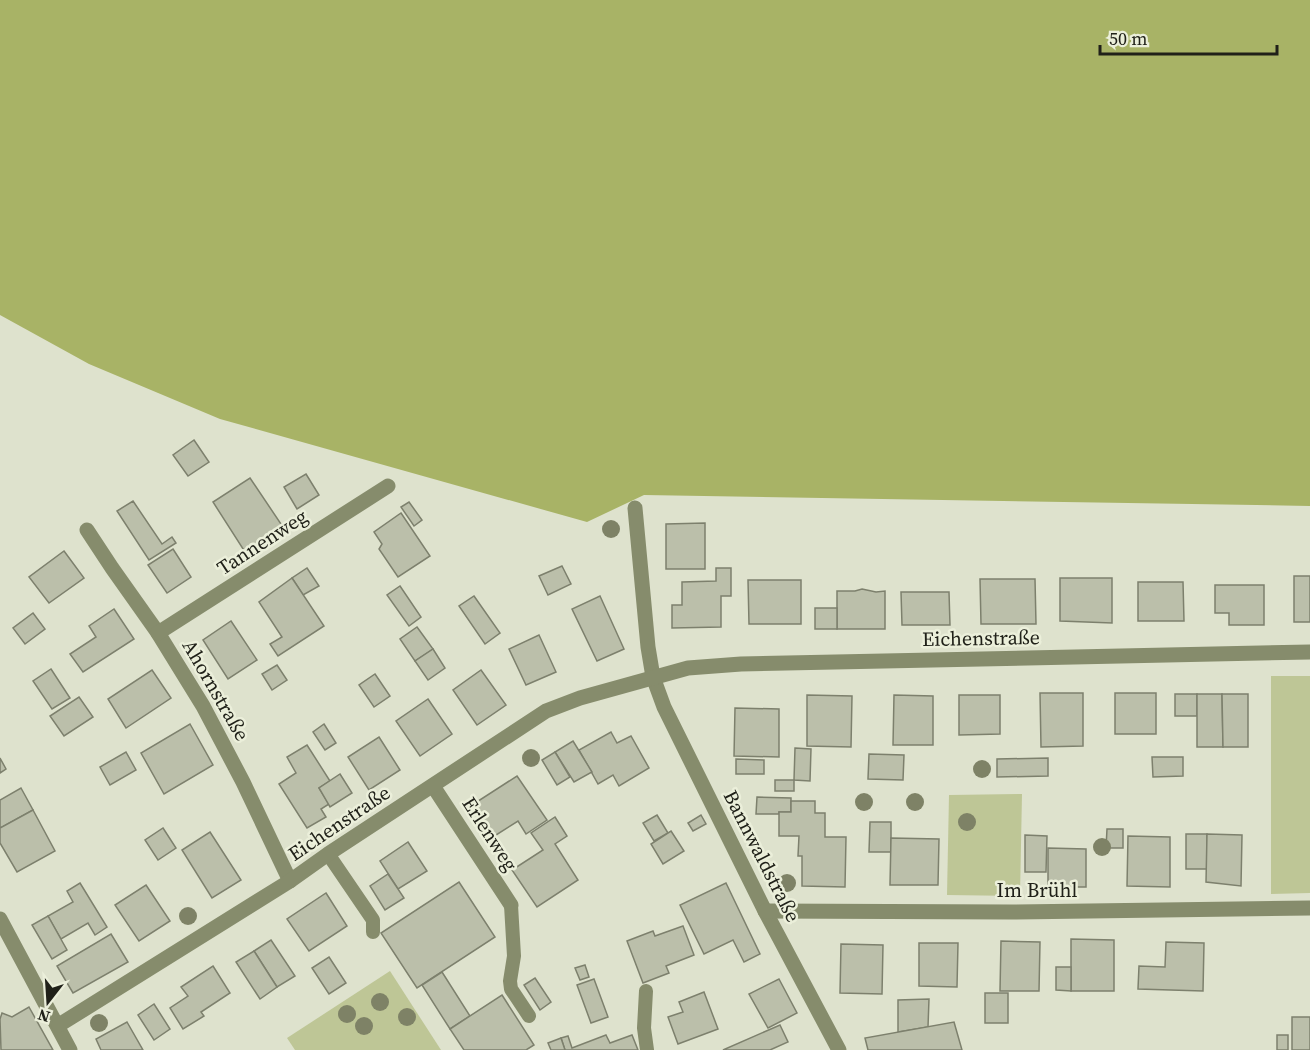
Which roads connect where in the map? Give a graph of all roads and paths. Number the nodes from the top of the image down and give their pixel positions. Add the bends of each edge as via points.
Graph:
1 (388, 486) dead end
2 (635, 508) dead end
3 (87, 530) dead end
4 (158, 633) junction
5 (1310, 652) edge
6 (653, 677) junction
7 (433, 786) junction
8 (328, 854) junction
9 (291, 881) junction
10 (511, 905) joint
11 (1310, 908) edge
12 (765, 911) junction
13 (0, 919) edge
14 (373, 932) dead end
15 (646, 991) dead end
16 (530, 1016) dead end
17 (58, 1025) junction
18 (70, 1050) edge
19 (648, 1050) edge
20 (839, 1050) edge

1 - 4 street, Tannenweg
2 - 6 street
3 - 4 street, Ahornstraße
4 - 9 street, Ahornstraße via 243,782
5 - 6 street, Eichenstraße via 741,664 688,668
6 - 7 street, Eichenstraße via 546,711
6 - 12 street, Bannwaldstraße via 664,707
7 - 8 street, Eichenstraße
7 - 10 street, Erlenweg
8 - 9 street, Eichenstraße
8 - 14 lane via 373,920
9 - 17 street, Eichenstraße
10 - 16 lane via 511,989
11 - 12 street, Im Brühl
12 - 20 street, Bannwaldstraße
13 - 17 street
15 - 19 lane via 644,1028
17 - 18 street

